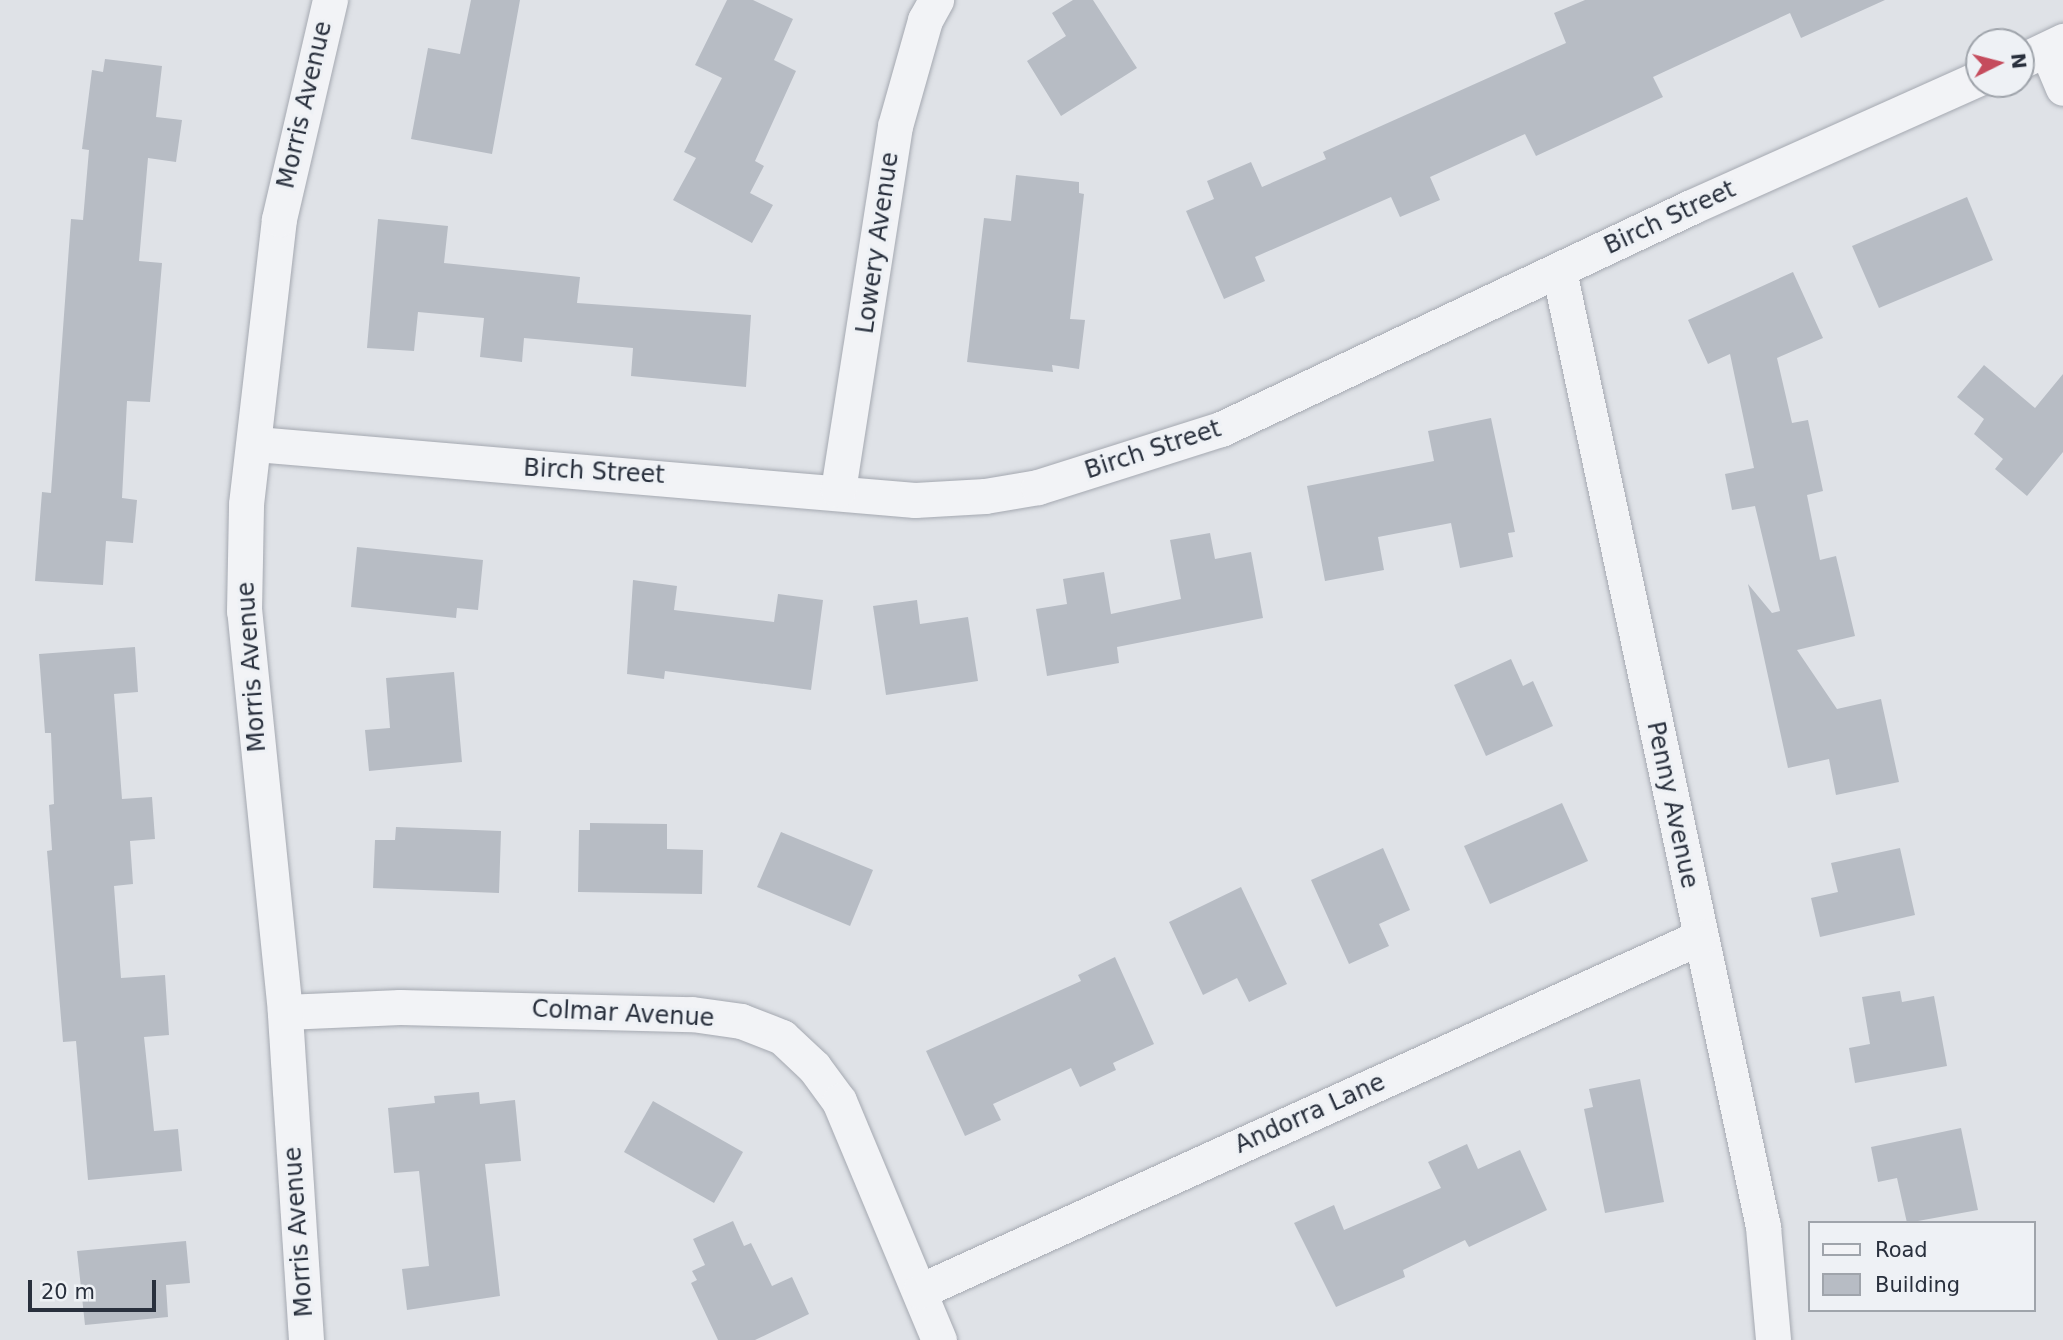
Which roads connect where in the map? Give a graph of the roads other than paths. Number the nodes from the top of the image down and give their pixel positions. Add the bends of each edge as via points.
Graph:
1 (330, 0) edge
2 (936, 0) edge
3 (2044, 51) edge
4 (1965, 84) edge
5 (2063, 88) edge
6 (1559, 271) junction
7 (256, 444) junction
8 (838, 490) junction
9 (1700, 937) junction
10 (285, 1012) junction
11 (920, 1291) junction
12 (306, 1340) edge
13 (939, 1340) edge
14 (1773, 1340) edge

1 - 7 street, Morris Avenue via 279,219
2 - 8 street, Lowery Avenue via 925,20 895,125
3 - 5 street
4 - 6 street, Birch Street
6 - 8 street, Birch Street via 1221,429 1170,448 1038,486 985,496 915,500
6 - 9 street, Penny Avenue
7 - 8 street, Birch Street
7 - 10 street, Morris Avenue via 246,504 244,611
9 - 11 street, Andorra Lane
9 - 14 street, Penny Avenue via 1763,1227
10 - 11 street, Colmar Avenue via 400,1007 692,1014 741,1021 782,1037 814,1067 839,1101
10 - 12 street, Morris Avenue
11 - 13 street, Colmar Avenue

